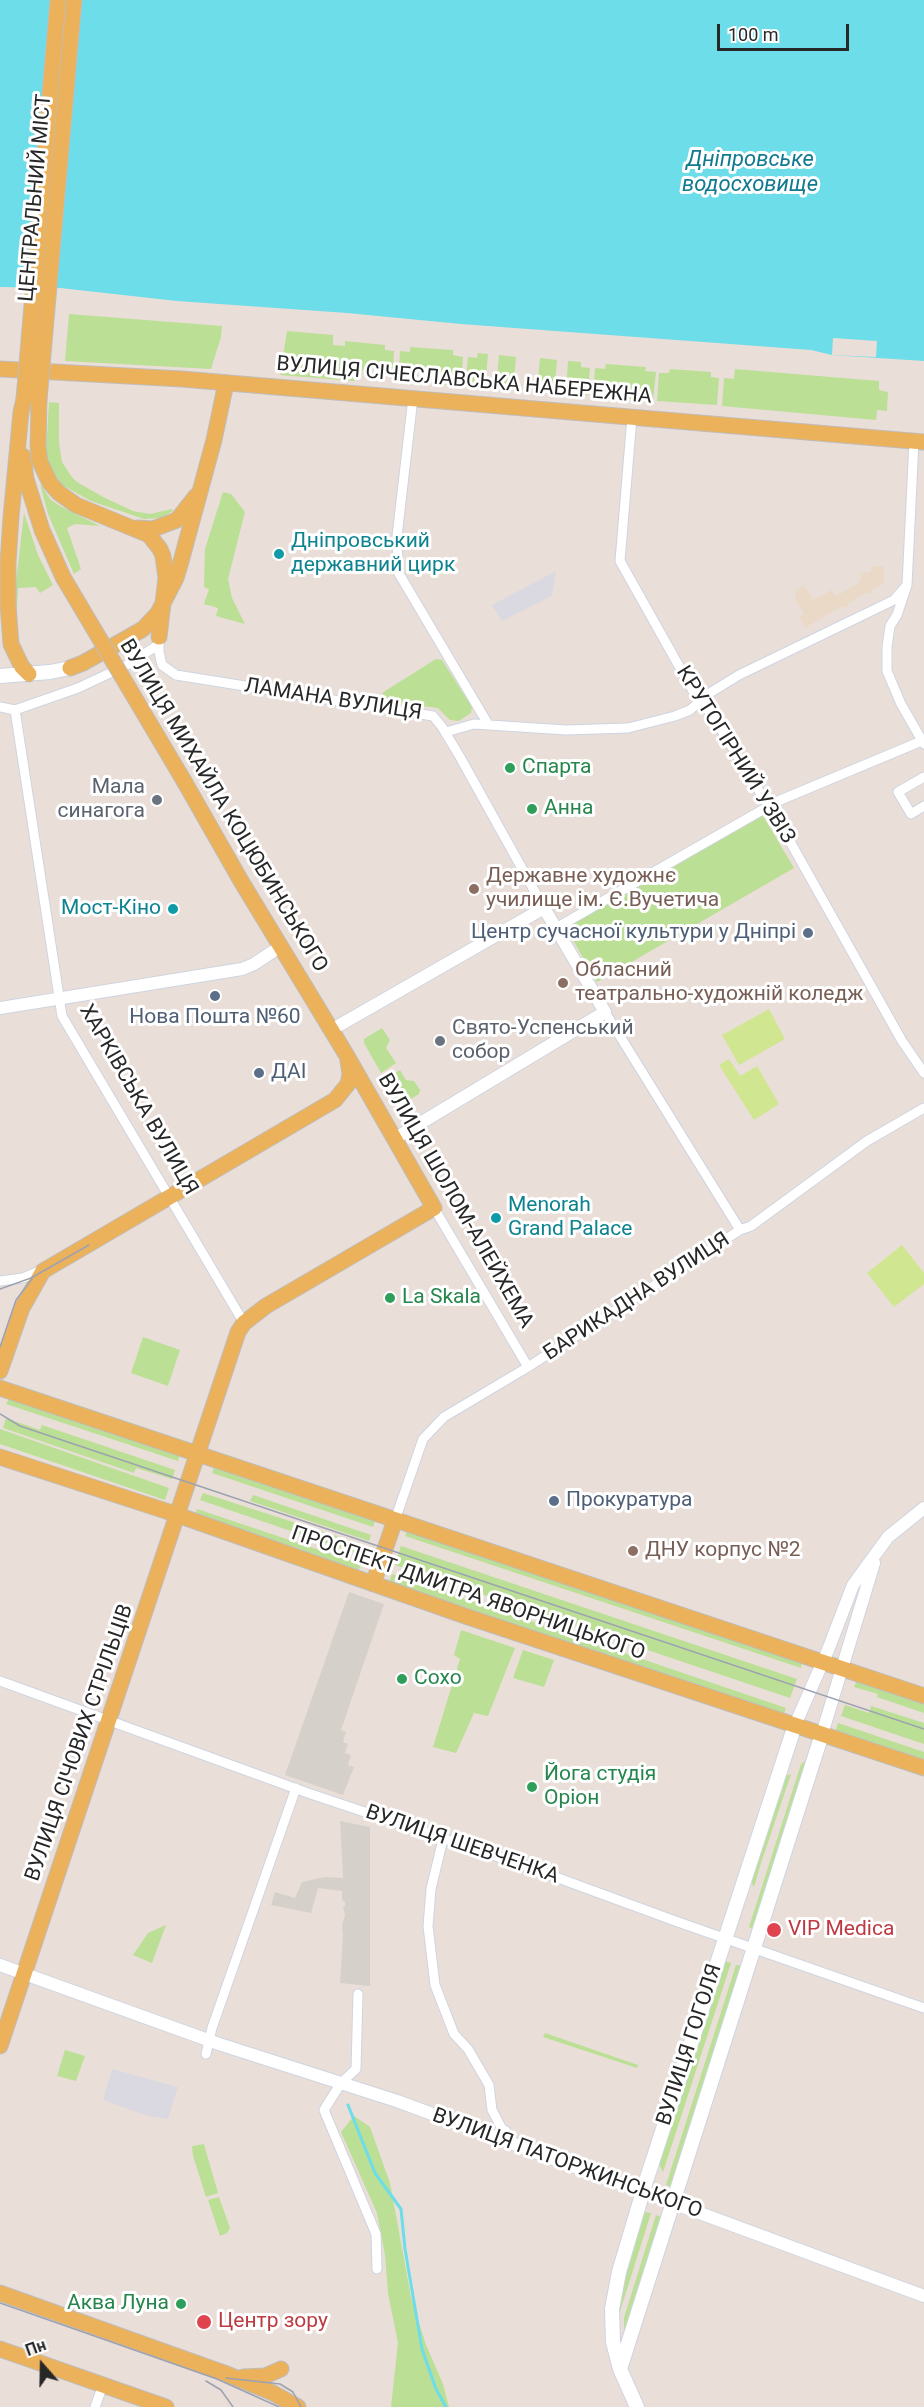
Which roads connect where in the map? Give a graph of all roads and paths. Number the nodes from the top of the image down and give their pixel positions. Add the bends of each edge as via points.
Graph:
1 (57, 0) edge
2 (74, 0) edge
3 (0, 369) edge
4 (226, 382) junction
5 (413, 398) junction
6 (31, 400) junction
7 (632, 417) junction
8 (919, 441) edge
9 (202, 486) junction
10 (129, 527) junction
11 (8, 563) junction
12 (907, 585) junction
13 (0, 597) edge
14 (163, 603) junction
15 (143, 629) junction
16 (159, 641) junction
17 (70, 668) joint
18 (29, 674) junction
19 (0, 676) edge
20 (701, 703) junction
21 (0, 707) edge
22 (15, 710) junction
23 (488, 724) junction
24 (446, 732) junction
25 (923, 741) edge
26 (924, 777) edge
27 (768, 806) junction
28 (924, 806) edge
29 (544, 908) junction
30 (556, 928) junction
31 (281, 946) junction
32 (59, 999) junction
33 (0, 1008) edge
34 (604, 1012) junction
35 (331, 1030) junction
36 (347, 1056) junction
37 (924, 1073) edge
38 (335, 1100) junction
39 (924, 1108) edge
40 (379, 1113) junction
41 (394, 1138) junction
42 (169, 1196) junction
43 (434, 1208) junction
44 (740, 1230) junction
45 (47, 1268) junction
46 (0, 1281) edge
47 (244, 1323) junction
48 (528, 1367) junction
49 (0, 1371) edge
50 (0, 1388) edge
51 (198, 1454) junction
52 (0, 1457) edge
53 (924, 1508) edge
54 (178, 1516) junction
55 (395, 1520) junction
56 (877, 1552) junction
57 (373, 1584) junction
58 (823, 1663) junction
59 (840, 1668) junction
60 (0, 1681) edge
61 (924, 1696) edge
62 (110, 1721) junction
63 (795, 1725) junction
64 (822, 1734) junction
65 (924, 1768) edge
66 (296, 1788) junction
67 (443, 1839) junction
68 (725, 1938) junction
69 (754, 1948) junction
70 (0, 1965) edge
71 (25, 1974) junction
72 (358, 1994) dead end
73 (924, 2008) edge
74 (208, 2041) junction
75 (0, 2046) edge
76 (206, 2054) dead end
77 (341, 2084) junction
78 (506, 2141) junction
79 (643, 2193) junction
80 (672, 2203) junction
81 (377, 2269) dead end
82 (0, 2293) edge
83 (924, 2295) edge
84 (0, 2349) edge
85 (280, 2369) dead end
86 (620, 2369) junction
87 (224, 2373) junction
88 (103, 2385) junction
89 (94, 2407) edge
90 (166, 2407) edge
91 (298, 2407) edge
92 (637, 2407) edge

1 - 6 main road, ЦЕНТРАЛЬНИЙ МІСТ, bridge
2 - 6 main road, ЦЕНТРАЛЬНИЙ МІСТ, bridge
3 - 4 main road, ВУЛИЦЯ СІЧЕСЛАВСЬКА НАБЕРЕЖНА
4 - 5 main road, ВУЛИЦЯ СІЧЕСЛАВСЬКА НАБЕРЕЖНА
4 - 9 main road
5 - 7 main road, ВУЛИЦЯ СІЧЕСЛАВСЬКА НАБЕРЕЖНА
5 - 23 street via 397,536 398,572
6 - 10 main road via 40,462 50,483 76,505
6 - 11 main road via 21,412
6 - 31 main road, ВУЛИЦЯ МИХАЙЛА КОЦЮБИНСЬКОГО, bridge via 23,456 26,479 50,549
7 - 8 main road, ВУЛИЦЯ СІЧЕСЛАВСЬКА НАБЕРЕЖНА
7 - 20 street, КРУТОГІРНИЙ УЗВІЗ via 620,561
8 - 12 street via 912,457
9 - 10 main road via 177,520 153,529
9 - 14 main road via 176,578
10 - 14 main road via 149,535 163,556
11 - 13 main road
11 - 18 main road via 8,632 15,655
12 - 20 street, ЛАМАНА ВУЛИЦЯ via 894,600 739,675 708,694
12 - 25 street via 890,626 887,671
14 - 15 main road
14 - 16 main road
15 - 16 main road via 156,630
15 - 17 main road
16 - 22 street via 95,681
16 - 24 street, ЛАМАНА ВУЛИЦЯ via 162,665 176,675 427,714 437,719
17 - 18 main road
18 - 19 main road
20 - 23 street, ЛАМАНА ВУЛИЦЯ via 690,711 628,728 566,730
20 - 27 street, КРУТОГІРНИЙ УЗВІЗ via 714,717
21 - 22 street
22 - 32 street, ХАРКІВСЬКА ВУЛИЦЯ
23 - 24 street, ЛАМАНА ВУЛИЦЯ
24 - 29 street
25 - 27 street
26 - 28 street via 898,792 911,814
27 - 30 street
27 - 37 street, КРУТОГІРНИЙ УЗВІЗ
29 - 30 street
29 - 35 street
30 - 34 street
31 - 32 street via 242,969
31 - 35 main road, ВУЛИЦЯ МИХАЙЛА КОЦЮБИНСЬКОГО
32 - 33 street
32 - 42 street, ХАРКІВСЬКА ВУЛИЦЯ via 62,1016 76,1042
34 - 41 street
34 - 44 street
35 - 36 main road, ВУЛИЦЯ МИХАЙЛА КОЦЮБИНСЬКОГО
36 - 38 main road via 348,1084
36 - 40 main road, ВУЛИЦЯ ШОЛОМ-АЛЕЙХЕМА
38 - 40 main road via 364,1101
38 - 42 main road
39 - 44 street, БАРИКАДНА ВУЛИЦЯ via 867,1142
40 - 41 main road, ВУЛИЦЯ ШОЛОМ-АЛЕЙХЕМА
41 - 43 main road, ВУЛИЦЯ ШОЛОМ-АЛЕЙХЕМА
42 - 45 main road
42 - 47 street, ХАРКІВСЬКА ВУЛИЦЯ
43 - 47 main road via 266,1306
43 - 48 street, ВУЛИЦЯ ШОЛОМ-АЛЕЙХЕМА
44 - 48 street, БАРИКАДНА ВУЛИЦЯ
45 - 46 street via 23,1278
45 - 49 main road via 22,1308
47 - 51 main road
48 - 55 street, БАРИКАДНА ВУЛИЦЯ via 444,1417 423,1439
50 - 51 main road
51 - 54 main road, ВУЛИЦЯ СІЧОВИХ СТРІЛЬЦІВ
51 - 55 main road
52 - 54 main road, ПРОСПЕКТ ДМИТРА ЯВОРНИЦЬКОГО
53 - 56 street via 888,1537
54 - 57 main road, ПРОСПЕКТ ДМИТРА ЯВОРНИЦЬКОГО
54 - 62 main road, ВУЛИЦЯ СІЧОВИХ СТРІЛЬЦІВ
55 - 57 main road
55 - 58 main road
56 - 58 street via 853,1585
56 - 59 street
57 - 63 main road, ПРОСПЕКТ ДМИТРА ЯВОРНИЦЬКОГО
58 - 59 main road
58 - 63 street
59 - 61 main road
59 - 64 street
60 - 62 street, ВУЛИЦЯ ШЕВЧЕНКА
62 - 66 street, ВУЛИЦЯ ШЕВЧЕНКА
62 - 71 main road, ВУЛИЦЯ СІЧОВИХ СТРІЛЬЦІВ
63 - 64 main road, ПРОСПЕКТ ДМИТРА ЯВОРНИЦЬКОГО
63 - 68 main road, ВУЛИЦЯ ГОГОЛЯ
64 - 65 main road, ПРОСПЕКТ ДМИТРА ЯВОРНИЦЬКОГО
64 - 69 main road, ВУЛИЦЯ ГОГОЛЯ
66 - 67 street, ВУЛИЦЯ ШЕВЧЕНКА
66 - 74 street
67 - 68 street, ВУЛИЦЯ ШЕВЧЕНКА
67 - 78 street via 436,1859 428,1926 435,1985 454,2034 468,2049 489,2085 492,2110 506,2131
68 - 69 street, ВУЛИЦЯ ШЕВЧЕНКА
68 - 79 main road, ВУЛИЦЯ ГОГОЛЯ
69 - 73 street, ВУЛИЦЯ ШЕВЧЕНКА
69 - 80 main road, ВУЛИЦЯ ГОГОЛЯ
70 - 71 street, ВУЛИЦЯ ПАТОРЖИНСЬКОГО
71 - 74 street, ВУЛИЦЯ ПАТОРЖИНСЬКОГО
71 - 75 main road, ВУЛИЦЯ СІЧОВИХ СТРІЛЬЦІВ
72 - 77 street via 356,2069
74 - 76 street
74 - 77 street, ВУЛИЦЯ ПАТОРЖИНСЬКОГО
77 - 78 street, ВУЛИЦЯ ПАТОРЖИНСЬКОГО
77 - 81 street via 324,2110 376,2234
78 - 79 street, ВУЛИЦЯ ПАТОРЖИНСЬКОГО
79 - 80 street, ВУЛИЦЯ ПАТОРЖИНСЬКОГО
79 - 86 main road, ВУЛИЦЯ ГОГОЛЯ via 613,2297 612,2330
80 - 83 street, ВУЛИЦЯ ПАТОРЖИНСЬКОГО
80 - 86 main road, ВУЛИЦЯ ГОГОЛЯ
82 - 87 main road
84 - 88 main road
85 - 87 main road via 248,2378
86 - 92 main road, ВУЛИЦЯ ГОГОЛЯ
87 - 91 main road
88 - 89 street
88 - 90 main road

